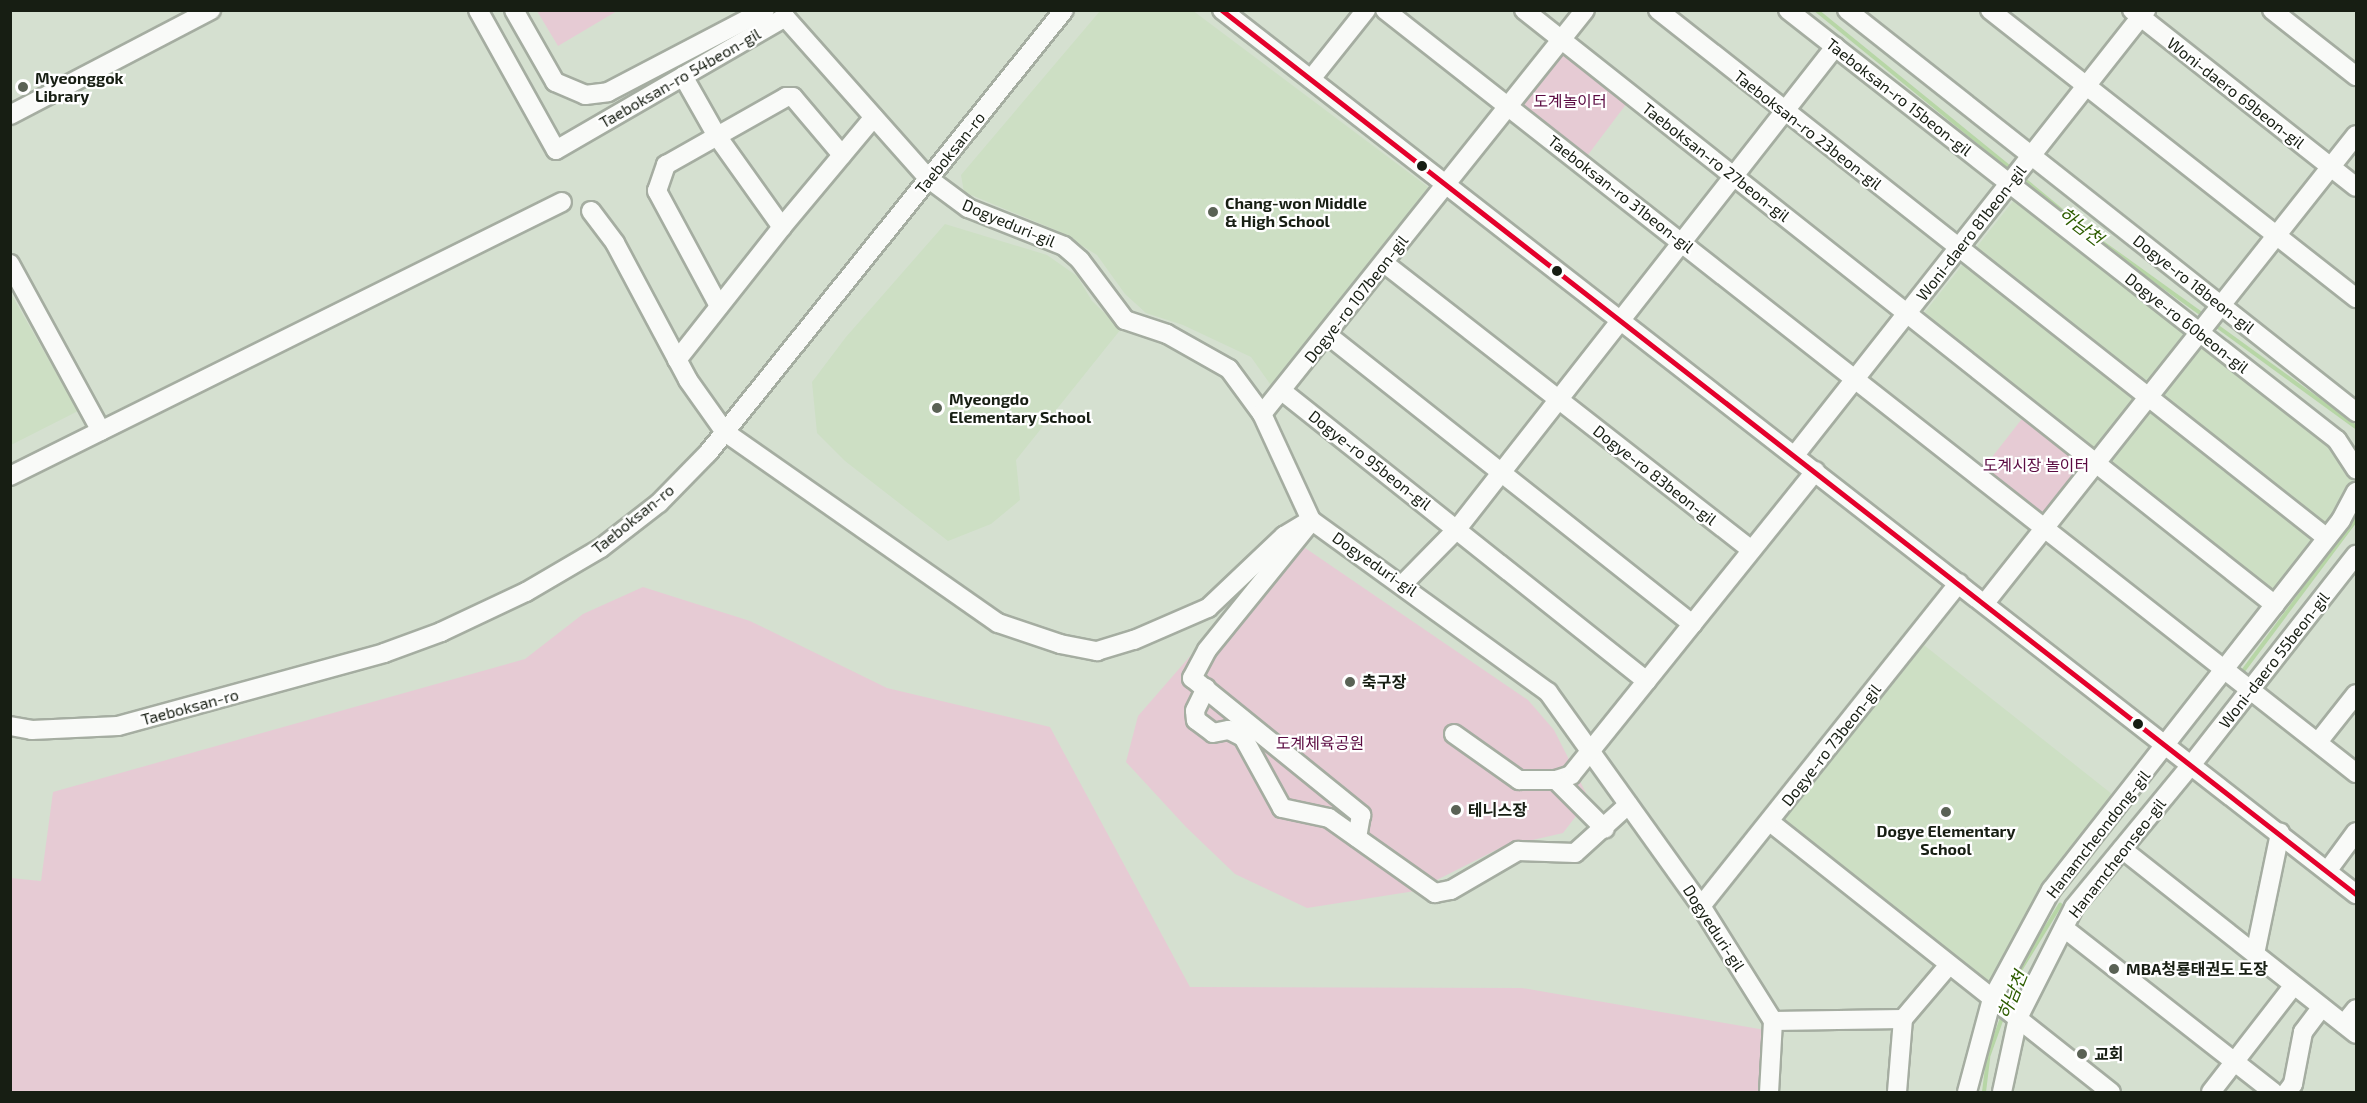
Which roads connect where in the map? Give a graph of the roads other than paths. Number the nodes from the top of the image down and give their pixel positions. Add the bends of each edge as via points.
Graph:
1 (211, 10) edge
2 (478, 10) edge
3 (514, 10) edge
4 (765, 10) edge
5 (1064, 10) edge
6 (1222, 10) edge
7 (1366, 10) edge
8 (1385, 10) edge
9 (1524, 10) edge
10 (1585, 10) edge
11 (1658, 10) edge
12 (1788, 10) edge
13 (1990, 10) edge
14 (2272, 10) edge
15 (1857, 13) edge
16 (2140, 13) edge
17 (1561, 40) junction
18 (1835, 47) junction
19 (682, 76) junction
20 (2356, 76) edge
21 (1311, 80) junction
22 (2086, 87) junction
23 (1508, 106) junction
24 (1785, 112) junction
25 (10, 115) edge
26 (874, 117) junction
27 (2356, 135) edge
28 (717, 136) junction
29 (842, 155) junction
30 (2028, 160) junction
31 (2332, 168) junction
32 (1735, 177) junction
33 (929, 179) junction
34 (2011, 182) junction
35 (1448, 183) junction
36 (2356, 187) edge
37 (562, 202) dead end
38 (591, 211) dead end
39 (782, 227) junction
40 (2277, 236) junction
41 (1683, 243) junction
42 (1959, 248) junction
43 (1384, 263) junction
44 (10, 264) edge
45 (2356, 298) edge
46 (719, 306) junction
47 (2221, 309) junction
48 (1908, 312) junction
49 (1621, 319) junction
50 (2203, 331) junction
51 (1329, 336) junction
52 (677, 360) junction
53 (1856, 378) junction
54 (1282, 391) junction
55 (2149, 397) junction
56 (1559, 399) junction
57 (2356, 412) edge
58 (1262, 414) junction
59 (101, 431) junction
60 (725, 432) junction
61 (1795, 455) junction
62 (2097, 463) junction
63 (2356, 469) edge
64 (1815, 471) junction
65 (1502, 472) junction
66 (10, 476) edge
67 (2356, 492) edge
68 (1311, 520) junction
69 (1457, 529) junction
70 (2046, 529) junction
71 (2327, 538) junction
72 (1752, 550) junction
73 (2356, 555) edge
74 (1959, 583) junction
75 (1403, 584) junction
76 (1985, 603) junction
77 (2275, 605) junction
78 (1693, 624) junction
79 (2225, 669) junction
80 (1647, 681) junction
81 (1206, 688) junction
82 (2251, 689) junction
83 (2356, 694) edge
84 (10, 726) edge
85 (1454, 734) dead end
86 (2318, 742) junction
87 (2168, 746) junction
88 (1589, 748) junction
89 (2192, 764) junction
90 (2356, 773) edge
91 (1556, 780) junction
92 (1628, 805) junction
93 (1770, 822) junction
94 (1605, 829) junction
95 (2356, 832) edge
96 (2280, 833) junction
97 (1357, 838) junction
98 (2122, 849) junction
99 (2328, 870) junction
100 (2050, 890) junction
101 (2356, 894) edge
102 (1701, 906) junction
103 (2074, 907) junction
104 (2064, 928) junction
105 (2255, 954) junction
106 (1948, 965) junction
107 (2294, 985) junction
108 (2322, 1007) junction
109 (2005, 1009) junction
110 (2356, 1009) edge
111 (1903, 1019) junction
112 (1773, 1021) junction
113 (2350, 1029) edge
114 (2234, 1062) junction
115 (1769, 1092) edge
116 (1897, 1092) edge
117 (1967, 1092) edge
118 (2002, 1092) edge
119 (2111, 1092) edge
120 (2211, 1092) edge
121 (2273, 1092) edge
122 (2287, 1092) edge

1 - 25 street
2 - 19 street, Taeboksan-ro 54beon-gil via 556,150
3 - 4 street via 555,82 585,95 608,92
5 - 33 street, Taeboksan-ro
6 - 21 street
7 - 21 street
8 - 23 street, Taeboksan-ro 31beon-gil
9 - 17 street, Taeboksan-ro 27beon-gil
10 - 17 street, Dogye-ro 107beon-gil
11 - 24 street, Taeboksan-ro 23beon-gil
12 - 18 street, Taeboksan-ro 15beon-gil
13 - 22 street
14 - 20 street
15 - 30 street, Dogye-ro 18beon-gil
16 - 22 street, Woni-daero 81beon-gil
16 - 31 street, Woni-daero 69beon-gil
17 - 23 street, Dogye-ro 107beon-gil
17 - 32 street, Taeboksan-ro 27beon-gil
18 - 24 street
18 - 34 street, Taeboksan-ro 15beon-gil
19 - 26 street, Taeboksan-ro 54beon-gil via 785,17
19 - 28 street
21 - 35 street
22 - 30 street, Woni-daero 81beon-gil
22 - 40 street
23 - 35 street, Dogye-ro 107beon-gil
23 - 41 street, Taeboksan-ro 31beon-gil
24 - 32 street
24 - 42 street, Taeboksan-ro 23beon-gil
26 - 29 street
26 - 33 street, Taeboksan-ro 54beon-gil
27 - 31 street
28 - 29 street via 786,97 793,97
28 - 39 street
28 - 46 street via 666,165 657,191
29 - 39 street
30 - 34 street, Woni-daero 81beon-gil
30 - 47 street, Dogye-ro 18beon-gil
31 - 36 street, Woni-daero 69beon-gil
31 - 40 street
32 - 41 street
32 - 48 street, Taeboksan-ro 27beon-gil
33 - 58 street, Dogyeduri-gil via 968,208 1064,246 1080,260 1125,320 1175,338 1229,369
33 - 60 street, Taeboksan-ro
34 - 42 street, Woni-daero 81beon-gil
34 - 50 street, Dogye-ro 60beon-gil
35 - 43 street, Dogye-ro 107beon-gil
35 - 49 street
37 - 59 street
38 - 52 street via 615,243
39 - 46 street
40 - 45 street
40 - 47 street
41 - 49 street
41 - 53 street, Taeboksan-ro 31beon-gil
42 - 48 street, Woni-daero 81beon-gil
42 - 55 street
43 - 51 street, Dogye-ro 107beon-gil
43 - 56 street
44 - 59 street
46 - 52 street
47 - 50 street
47 - 57 street, Dogye-ro 18beon-gil
48 - 53 street, Woni-daero 81beon-gil
48 - 62 street
49 - 56 street
49 - 61 street
50 - 55 street
50 - 63 street, Dogye-ro 60beon-gil via 2337,441
51 - 54 street, Dogye-ro 107beon-gil
51 - 65 street
52 - 60 street
53 - 61 street, Woni-daero 81beon-gil
53 - 70 street
54 - 58 street, Dogye-ro 107beon-gil
54 - 69 street, Dogye-ro 95beon-gil
55 - 62 street
55 - 71 street
56 - 65 street
56 - 72 street, Dogye-ro 83beon-gil
58 - 68 street, Dogyeduri-gil
59 - 66 street
60 - 68 street via 998,623 1097,651 1208,608 1284,536
60 - 84 street, Taeboksan-ro via 659,503 601,548 526,592 441,632 384,653 118,726 32,730
61 - 64 street
62 - 70 street
62 - 77 street
64 - 72 street
64 - 74 street
65 - 69 street
65 - 78 street
67 - 71 street via 2352,506
68 - 75 street, Dogyeduri-gil
68 - 81 street via 1207,650 1192,678
69 - 75 street
69 - 80 street
70 - 76 street
70 - 79 street
71 - 77 street
72 - 78 street
73 - 82 street, Woni-daero 55beon-gil
74 - 76 street
74 - 93 street, Dogye-ro 73beon-gil
75 - 88 street, Dogyeduri-gil via 1548,692
76 - 87 street
77 - 79 street
78 - 80 street
79 - 82 street
79 - 87 street
80 - 88 street
81 - 97 street via 1361,815
81 - 97 street via 1195,711 1196,720 1214,733 1229,730 1243,737 1282,808 1329,818
82 - 86 street
82 - 89 street, Woni-daero 55beon-gil
83 - 86 street
85 - 91 street via 1519,780
86 - 90 street
87 - 89 street
87 - 100 street, Hanamcheondong-gil
88 - 91 street via 1570,775
88 - 92 street, Dogyeduri-gil
89 - 96 street
89 - 98 street, Hanamcheonseo-gil
91 - 94 street
92 - 94 street
92 - 102 street, Dogyeduri-gil
93 - 102 street, Dogye-ro 73beon-gil
93 - 106 street
94 - 97 street via 1575,853 1518,851 1451,890 1435,893
95 - 99 street
96 - 99 street
96 - 105 street
98 - 103 street, Hanamcheonseo-gil
98 - 105 street
99 - 101 street
100 - 103 street
100 - 109 street, Hanamcheondong-gil
102 - 112 street, Dogyeduri-gil
103 - 104 street, Hanamcheonseo-gil
104 - 109 street, Hanamcheonseo-gil
104 - 114 street
105 - 107 street
106 - 109 street
106 - 111 street
107 - 108 street
107 - 114 street
108 - 113 street
108 - 122 street via 2303,1032 2293,1084
109 - 117 street, Hanamcheondong-gil
109 - 118 street, Hanamcheonseo-gil
109 - 119 street
110 - 113 street
111 - 112 street
111 - 116 street
112 - 115 street
114 - 120 street
114 - 121 street

